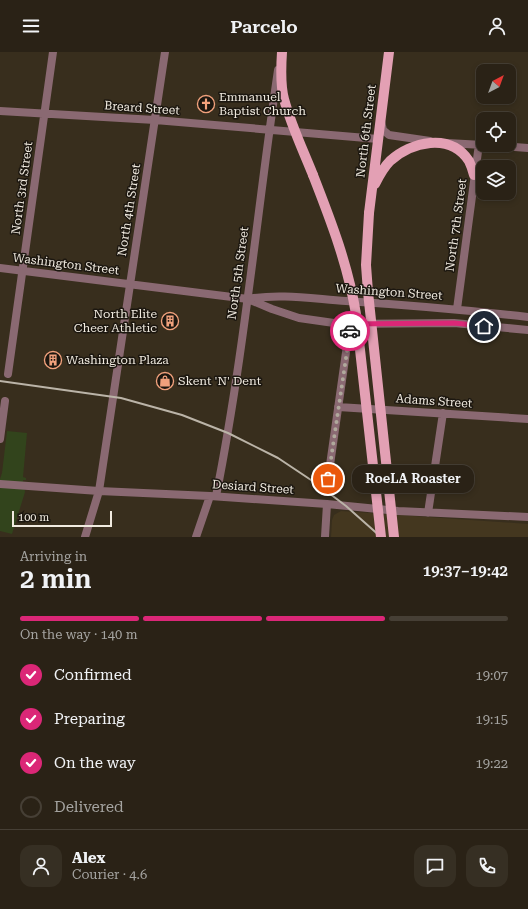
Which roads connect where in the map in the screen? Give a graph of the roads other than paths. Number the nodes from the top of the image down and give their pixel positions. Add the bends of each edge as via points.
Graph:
1 (53, 52) edge
2 (165, 52) edge
3 (281, 52) edge
4 (389, 52) edge
5 (0, 111) edge
6 (45, 114) junction
7 (380, 118) junction
8 (155, 120) junction
9 (269, 130) junction
10 (296, 132) junction
11 (378, 139) junction
12 (435, 142) junction
13 (476, 145) edge
14 (516, 147) edge
15 (528, 148) edge
16 (480, 152) edge
17 (474, 175) junction
18 (372, 192) junction
19 (0, 268) edge
20 (22, 271) junction
21 (130, 284) junction
22 (248, 299) junction
23 (457, 309) junction
24 (528, 317) edge
25 (350, 324) junction
26 (528, 330) edge
27 (8, 374) dead end
28 (5, 401) dead end
29 (338, 407) junction
30 (443, 414) junction
31 (528, 419) edge
32 (0, 438) edge
33 (328, 479) dead end
34 (0, 484) edge
35 (99, 491) junction
36 (213, 496) junction
37 (327, 504) junction
38 (428, 513) junction
39 (528, 517) edge
40 (85, 537) edge
41 (196, 537) edge
42 (325, 537) edge
43 (381, 537) edge
44 (394, 537) edge

1 - 6 street, North 3rd Street
2 - 8 street, North 4th Street
3 - 9 street, North 5th Street
3 - 10 main road, North 5th Street via 284,98
4 - 7 main road, North 6th Street
5 - 6 street, Breard Street
6 - 8 street, Breard Street
6 - 20 street, North 3rd Street
7 - 11 main road, North 6th Street
7 - 12 street via 383,130 389,135
8 - 9 street, Breard Street
8 - 21 street, North 4th Street
9 - 10 street, Breard Street
9 - 22 street, North 5th Street
10 - 11 street, Breard Street
10 - 43 main road, North 5th Street, bridge via 341,248 353,292
11 - 18 main road, North 6th Street
12 - 13 street
12 - 17 main road via 452,146 462,153 469,161
12 - 18 main road via 408,149 389,162 381,172
14 - 15 street
16 - 17 street, North 7th Street
17 - 23 street, North 7th Street
18 - 44 main road, North 6th Street, bridge via 366,265
19 - 20 street, Washington Street
20 - 21 street, Washington Street
20 - 27 street, North 3rd Street
21 - 22 street, Washington Street
21 - 35 street, North 4th Street
22 - 23 street, Washington Street via 265,296
22 - 25 street, Washington Street via 299,318
22 - 36 street, North 5th Street via 226,446
23 - 24 street, Washington Street
25 - 26 street, Washington Street via 454,323
25 - 29 street
28 - 32 street
29 - 30 street, Adams Street
29 - 33 street
30 - 31 street, Adams Street
30 - 38 street
34 - 35 street, Desiard Street
35 - 36 street, Desiard Street
35 - 40 street, North 4th Street
36 - 37 street, Desiard Street
36 - 41 street, North 5th Street
37 - 38 street, Desiard Street
37 - 42 street
38 - 39 street, Desiard Street

